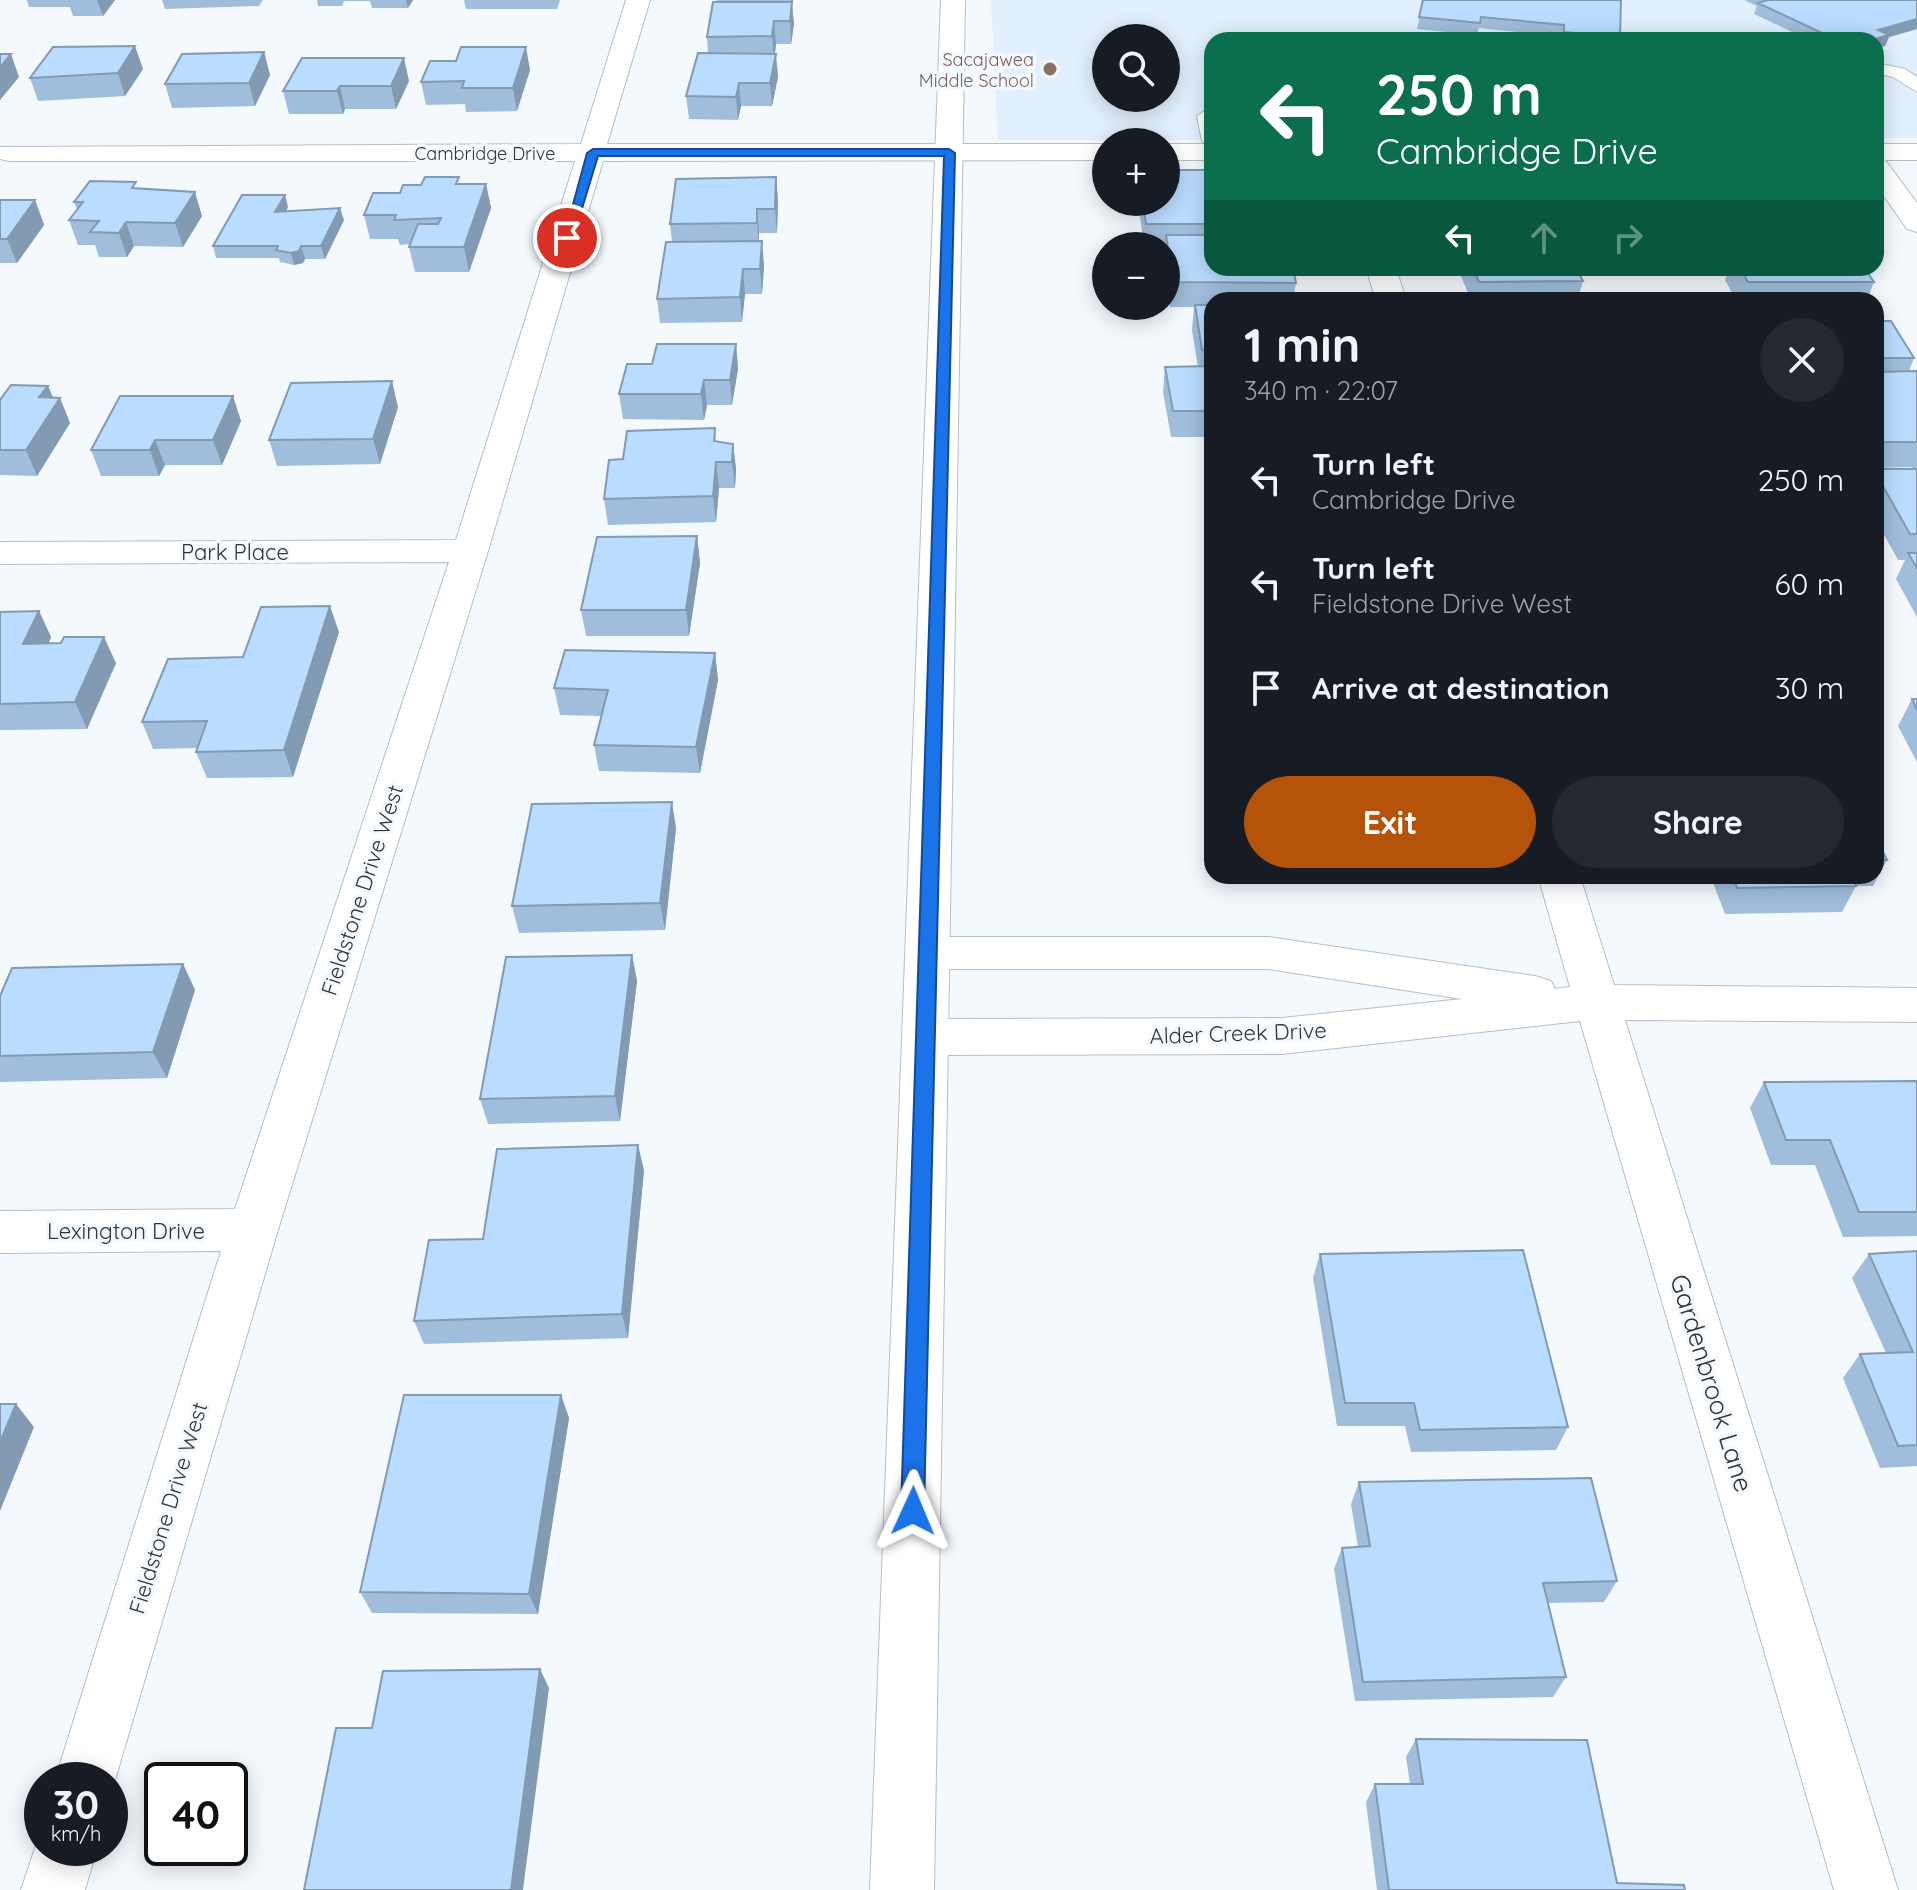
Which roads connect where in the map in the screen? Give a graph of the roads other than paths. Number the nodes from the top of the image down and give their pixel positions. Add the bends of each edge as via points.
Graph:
1 (638, 0) edge
2 (953, 0) edge
3 (1884, 68) edge
4 (1908, 70) edge
5 (1917, 86) edge
6 (1092, 152) edge
7 (1180, 152) edge
8 (1204, 152) edge
9 (1884, 152) edge
10 (1917, 152) edge
11 (9, 153) dead end
12 (593, 153) junction
13 (949, 153) junction
14 (1884, 177) edge
15 (1917, 223) edge
16 (470, 551) junction
17 (0, 553) edge
18 (1561, 884) edge
19 (928, 953) junction
20 (1596, 1002) junction
21 (1917, 1005) edge
22 (926, 1037) junction
23 (253, 1230) junction
24 (0, 1232) edge
25 (91, 1762) edge
26 (60, 1866) edge
27 (53, 1890) edge
28 (902, 1890) edge
29 (1866, 1890) edge

1 - 12 street, Fieldstone Drive West
2 - 13 street
3 - 4 lane
4 - 5 lane
6 - 13 street, Cambridge Drive
7 - 8 street
9 - 10 street
11 - 12 street, Cambridge Drive
12 - 13 street, Cambridge Drive
12 - 16 street, Fieldstone Drive West
13 - 19 street
14 - 15 street
16 - 17 street, Park Place
16 - 23 street, Fieldstone Drive West
18 - 20 street, Gardenbrook Lane
19 - 20 street, Alder Creek Drive via 1269,953
19 - 22 street
20 - 21 street, Alder Creek Drive
20 - 22 street, Alder Creek Drive via 1282,1036
20 - 29 street, Gardenbrook Lane
22 - 28 street
23 - 24 street, Lexington Drive
23 - 25 street, Fieldstone Drive West
26 - 27 street

